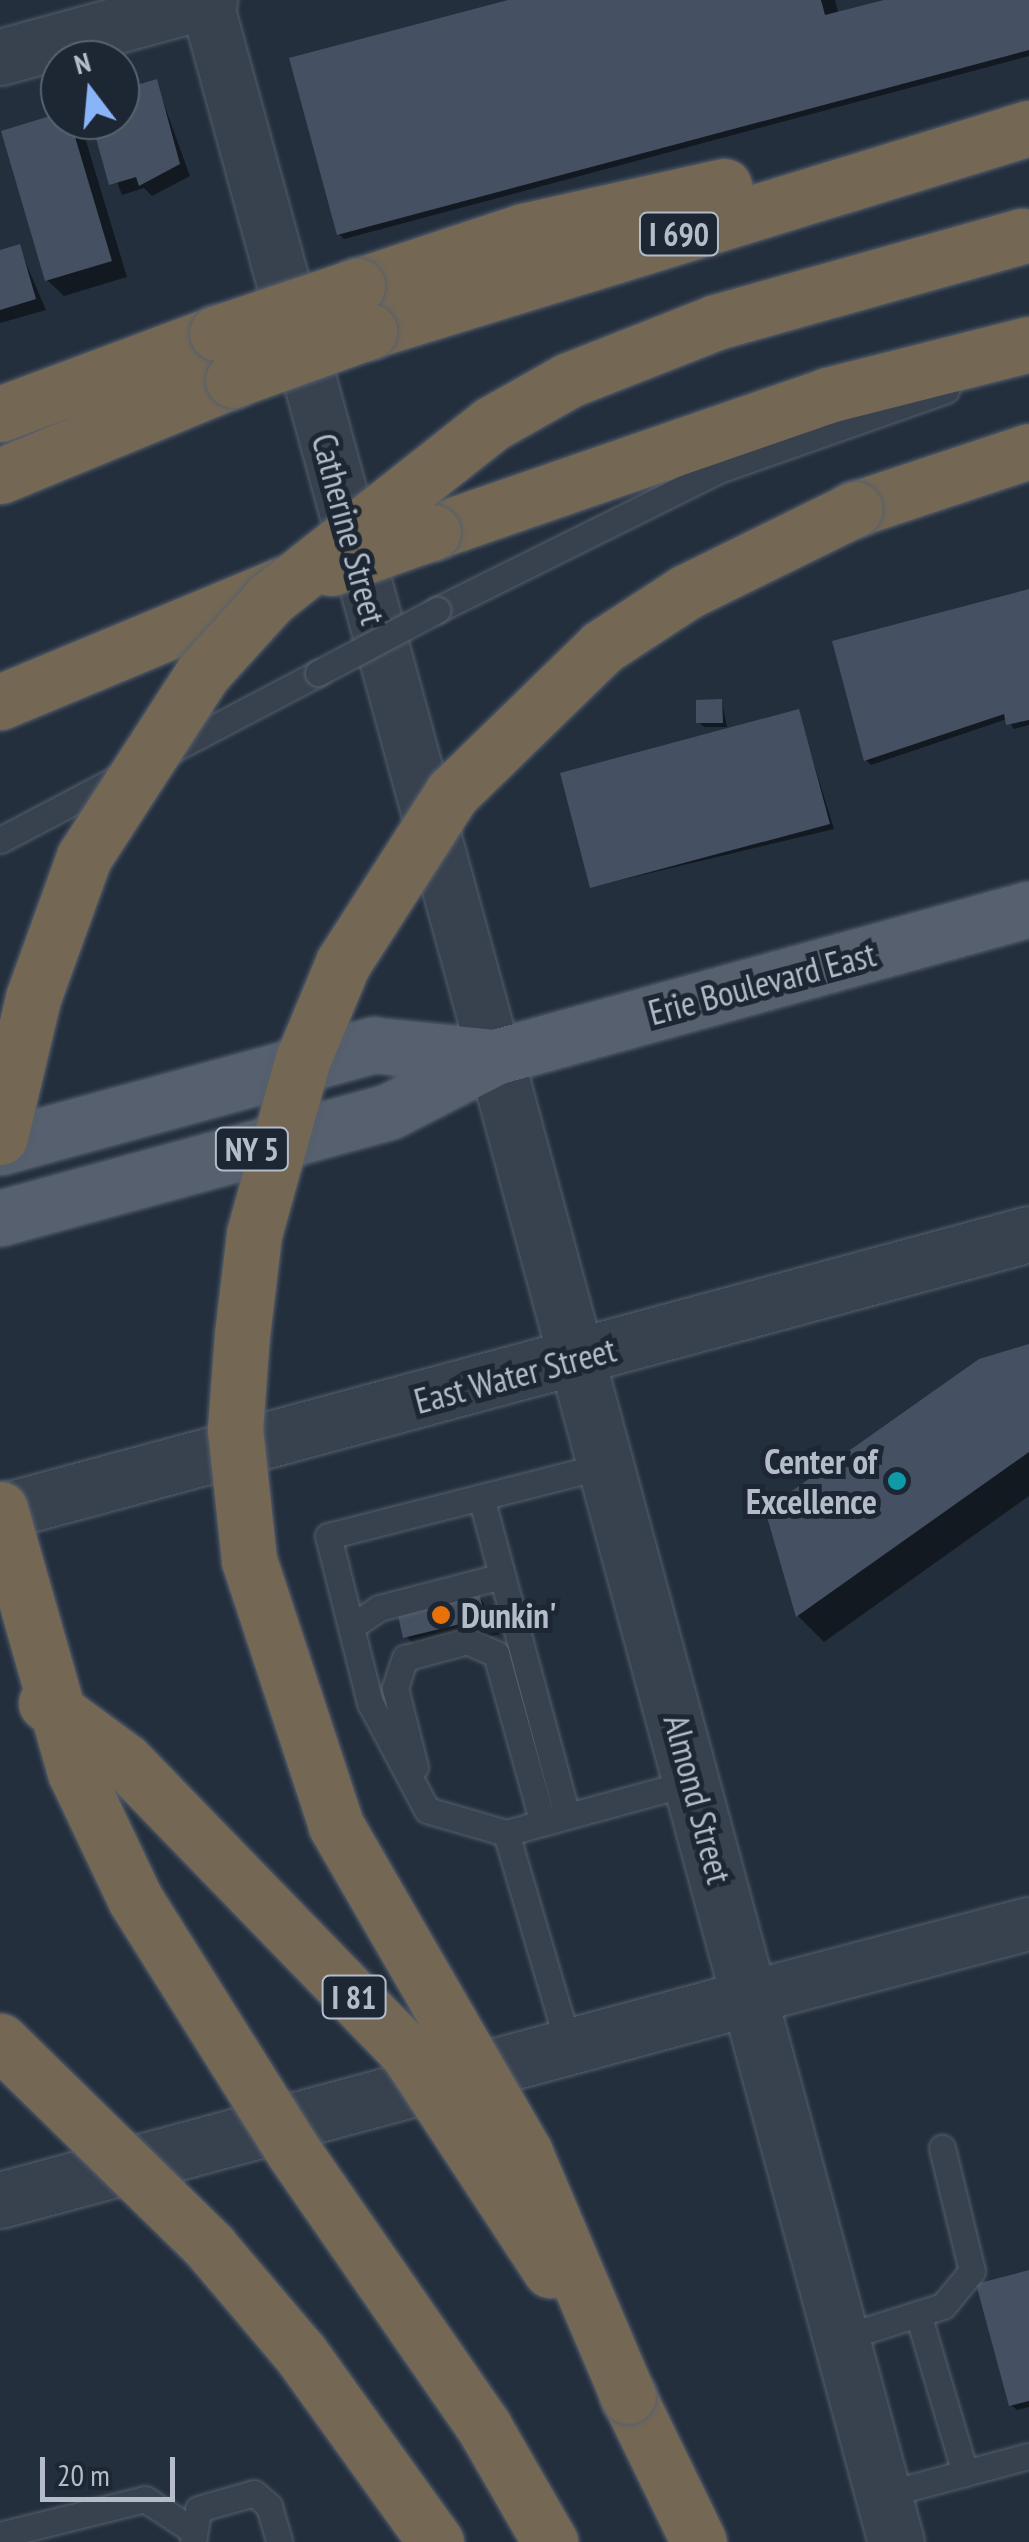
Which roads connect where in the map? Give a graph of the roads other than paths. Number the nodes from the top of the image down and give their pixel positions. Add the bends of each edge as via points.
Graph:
1 (207, 0) edge
2 (0, 57) edge
3 (1008, 134) edge
4 (1026, 235) edge
5 (1029, 344) edge
6 (225, 357) junction
7 (1029, 361) edge
8 (0, 414) edge
9 (1029, 451) edge
10 (0, 476) edge
11 (0, 702) edge
12 (0, 840) edge
13 (1029, 910) edge
14 (495, 1056) junction
15 (0, 1137) edge
16 (0, 1147) edge
17 (0, 1218) edge
18 (1029, 1234) edge
19 (577, 1358) junction
20 (606, 1465) junction
21 (481, 1497) junction
22 (0, 1511) edge
23 (502, 1576) junction
24 (351, 1626) junction
25 (0, 1668) edge
26 (693, 1782) junction
27 (426, 1810) junction
28 (555, 1819) junction
29 (506, 1833) junction
30 (1029, 1924) edge
31 (752, 1997) junction
32 (0, 2041) edge
33 (569, 2047) junction
34 (942, 2148) dead end
35 (0, 2200) edge
36 (918, 2314) junction
37 (842, 2338) junction
38 (628, 2396) junction
39 (1029, 2456) edge
40 (965, 2473) junction
41 (890, 2519) edge
42 (191, 2535) edge
43 (0, 2536) edge
44 (279, 2542) edge
45 (436, 2542) edge
46 (550, 2542) edge
47 (700, 2542) edge

1 - 2 street
1 - 14 street, Catherine Street
3 - 6 highway, I 690, bridge via 363,309
4 - 15 highway, bridge via 716,322 570,380 491,424 271,598 204,673 84,858 33,998
5 - 11 highway, bridge via 828,395 433,532 281,586
6 - 8 highway
6 - 10 highway, I 690
7 - 12 lane, bridge via 719,470
9 - 38 highway, bridge via 854,509 686,592 602,647 452,793 380,896 303,1059 254,1234 234,1430 248,1560 336,1825 525,2153
13 - 14 main road, Erie Boulevard East / NY 5
14 - 16 main road, Erie Boulevard East / NY 5 via 374,1046
14 - 17 main road, Erie Boulevard East / NY 5 via 390,1112
14 - 19 street, Almond Street
18 - 19 street, East Water Street
19 - 20 street, Almond Street
19 - 22 street, East Water Street
20 - 21 lane
20 - 26 street, Almond Street
21 - 23 lane
21 - 24 lane via 328,1536
22 - 46 highway, bridge via 74,1772 135,1899 293,2151 484,2427
23 - 24 lane via 379,1608
23 - 28 lane
24 - 27 lane via 370,1703
25 - 38 highway, I 81, bridge via 126,1761 407,2052
26 - 28 lane
26 - 31 street, Almond Street
27 - 28 lane via 394,1688 405,1658 468,1641 496,1654
27 - 29 lane
28 - 29 lane
29 - 33 lane
30 - 31 street
31 - 33 street
31 - 37 street, Almond Street
32 - 45 highway, bridge via 210,2248 300,2353
33 - 35 street
34 - 36 lane via 972,2272 944,2306
36 - 37 lane
36 - 40 lane
37 - 41 street, Almond Street
38 - 47 highway, I 81
39 - 40 lane
40 - 41 lane
42 - 43 lane via 145,2498
42 - 44 lane via 198,2509 254,2493 269,2506

